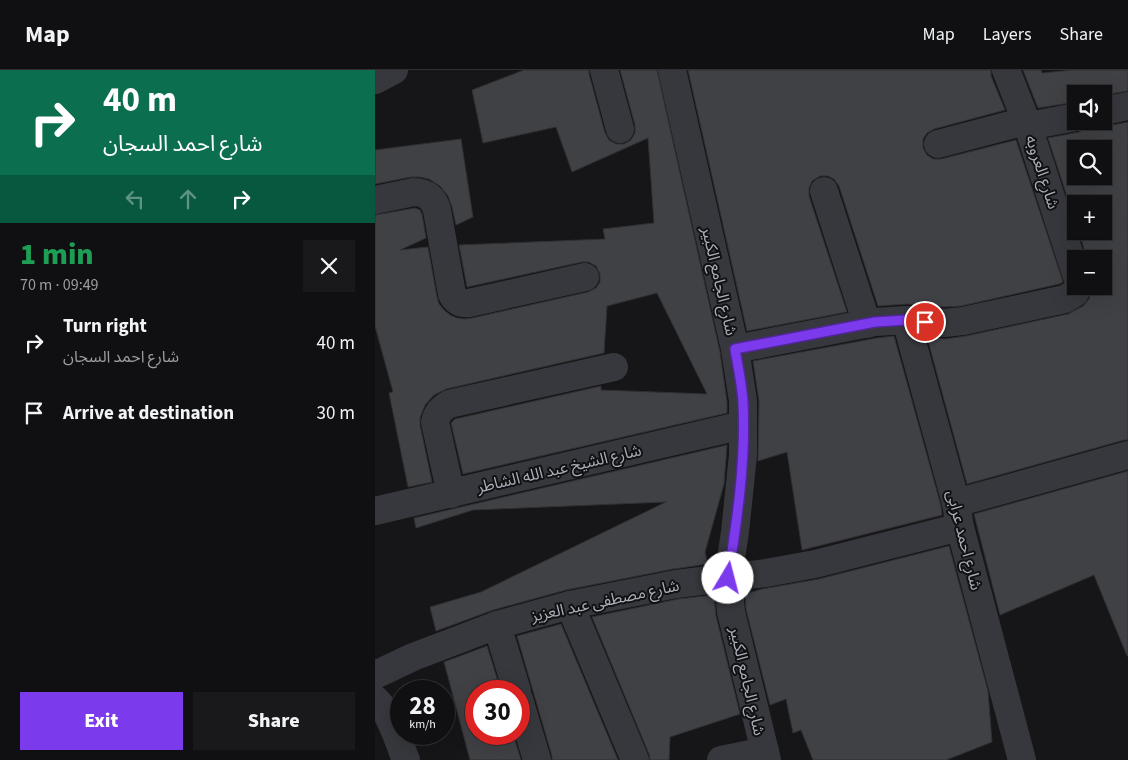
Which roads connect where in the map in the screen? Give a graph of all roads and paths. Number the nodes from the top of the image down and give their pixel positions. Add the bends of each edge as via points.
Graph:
1 (394, 70) edge
2 (604, 70) edge
3 (672, 70) edge
4 (1006, 70) edge
5 (375, 80) edge
6 (1128, 106) edge
7 (1112, 109) edge
8 (1067, 118) edge
9 (1027, 124) junction
10 (620, 129) dead end
11 (938, 144) dead end
12 (824, 191) dead end
13 (375, 200) edge
14 (1068, 250) edge
15 (585, 277) dead end
16 (1072, 295) edge
17 (906, 320) junction
18 (867, 324) junction
19 (735, 349) junction
20 (614, 367) dead end
21 (743, 425) junction
22 (1128, 455) edge
23 (451, 494) junction
24 (375, 511) edge
25 (958, 515) junction
26 (728, 578) junction
27 (570, 605) junction
28 (497, 625) junction
29 (375, 675) edge
30 (514, 680) edge
31 (375, 699) edge
32 (530, 736) edge
33 (766, 756) edge
34 (407, 760) edge
35 (537, 760) edge
36 (635, 760) edge
37 (721, 760) edge
38 (1023, 760) edge

1 - 5 street
2 - 10 street
3 - 19 street, شارع الجامع الكبير
4 - 9 street, شارع العروبه
6 - 7 street
8 - 9 street
9 - 11 street
9 - 14 street, شارع العروبه
12 - 18 street
13 - 15 street via 414,192 431,198 437,210 452,294 461,303
16 - 17 street via 963,321
17 - 18 street
17 - 25 street, شارع احمد عرابى
18 - 19 street
19 - 21 street, شارع الجامع الكبير via 743,401
20 - 23 street via 441,408 435,422
21 - 23 street, شارع الشيخ عبد الله الشاطر
21 - 26 street, شارع الجامع الكبير via 743,455
22 - 25 street, شارع مصطفى عبد العزيز
23 - 24 street, شارع الشيخ عبد الله الشاطر
25 - 26 street, شارع مصطفى عبد العزيز via 815,564
25 - 38 street, شارع احمد عرابى
26 - 27 street, شارع مصطفى عبد العزيز via 676,584
26 - 33 street, شارع الجامع الكبير via 731,612
27 - 28 street, شارع مصطفى عبد العزيز
27 - 36 street
28 - 29 street, شارع مصطفى عبد العزيز
28 - 30 street
31 - 34 street via 389,718
32 - 35 street
33 - 37 street

